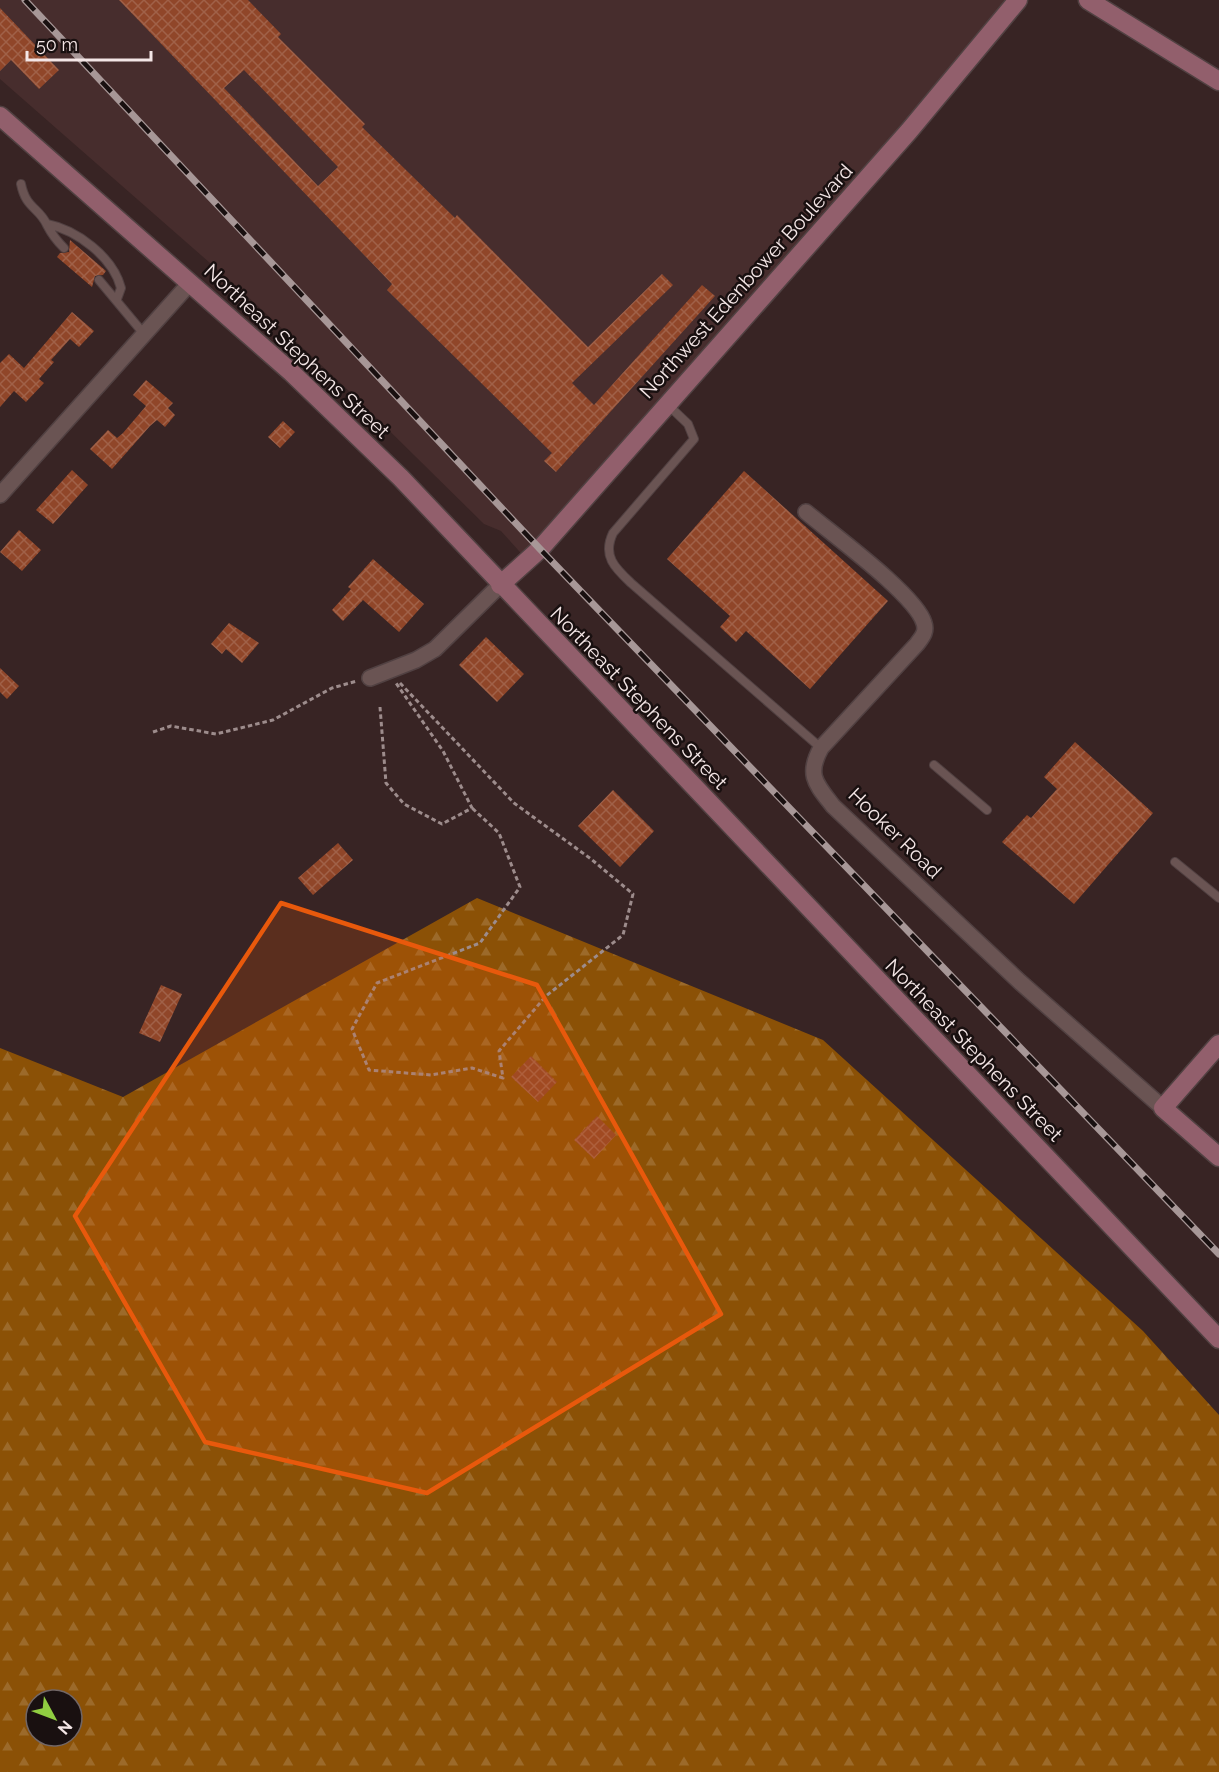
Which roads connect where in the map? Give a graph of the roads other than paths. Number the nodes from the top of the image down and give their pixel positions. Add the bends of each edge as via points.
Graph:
1 (1018, 0) edge
2 (1088, 0) edge
3 (1219, 81) edge
4 (0, 116) edge
5 (21, 184) dead end
6 (47, 224) junction
7 (64, 248) dead end
8 (99, 280) dead end
9 (190, 283) junction
10 (117, 299) junction
11 (144, 333) junction
12 (667, 404) junction
13 (0, 495) edge
14 (806, 512) dead end
15 (500, 585) junction
16 (370, 678) road end
17 (821, 748) junction
18 (934, 765) dead end
19 (987, 810) dead end
20 (1175, 862) dead end
21 (1219, 898) edge
22 (1219, 1044) edge
23 (1163, 1108) junction
24 (1219, 1156) edge
25 (1219, 1339) edge

1 - 12 main road, Northwest Edenbower Boulevard
2 - 3 main road
4 - 9 main road, Northeast Stephens Street
5 - 6 lane via 24,200
6 - 7 lane via 49,233
6 - 10 lane via 72,232 112,267 121,288
8 - 10 lane
9 - 11 street
9 - 15 main road, Northeast Stephens Street via 291,372 400,478
10 - 11 lane
11 - 13 street
12 - 15 main road, Northwest Edenbower Boulevard via 540,549
12 - 17 lane via 688,424 694,439 613,533 608,543 610,561
14 - 17 street, Hooker Road via 910,600 925,625 917,644
15 - 16 street via 435,649
15 - 25 main road, Northeast Stephens Street
17 - 23 street, Hooker Road via 814,759 812,774 833,807 1020,982
18 - 19 lane
20 - 21 lane
22 - 23 main road
23 - 24 main road, Hooker Road

